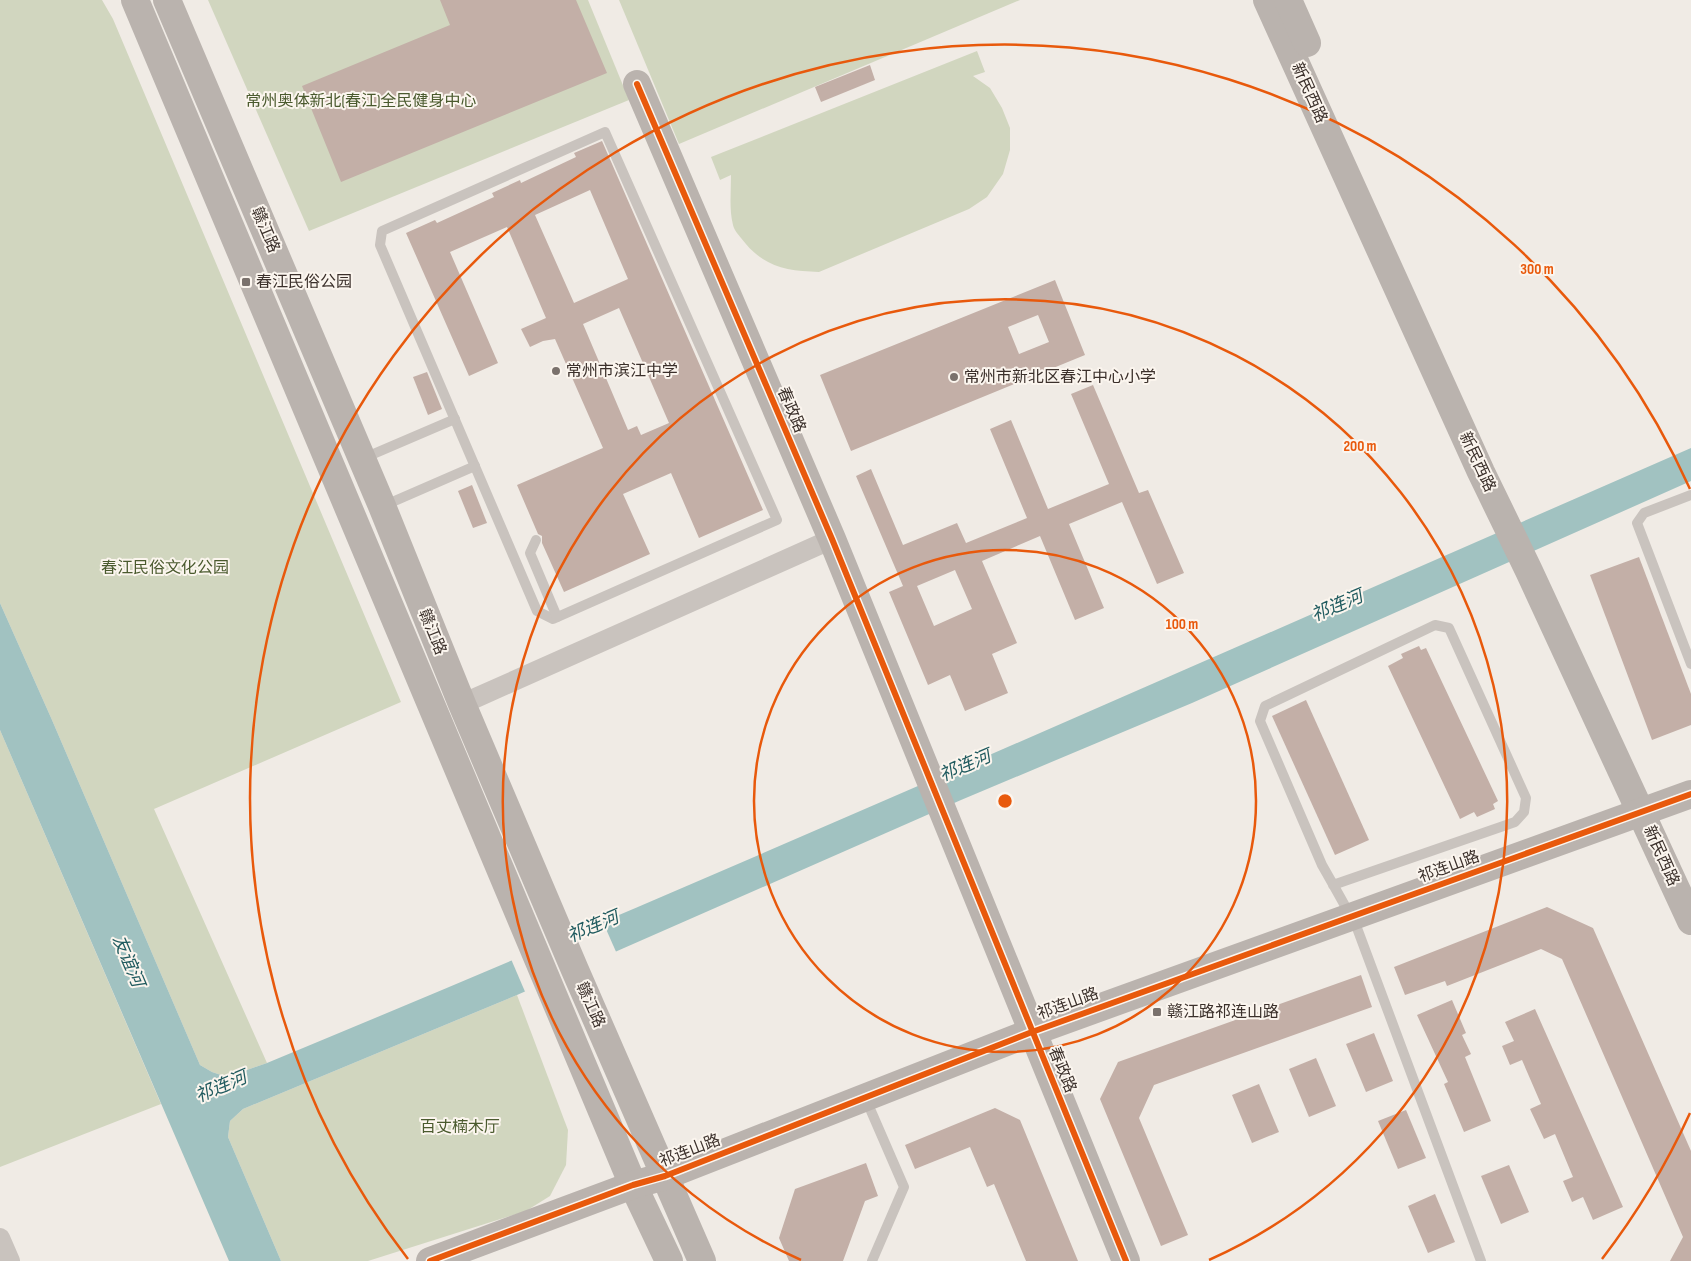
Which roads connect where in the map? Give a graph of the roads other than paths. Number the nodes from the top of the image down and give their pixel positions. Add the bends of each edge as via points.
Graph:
1 (135, 0) edge
2 (167, 0) edge
3 (1267, 0) edge
4 (1288, 0) edge
5 (637, 84) dead end
6 (455, 419) junction
7 (362, 459) junction
8 (475, 466) junction
9 (1691, 496) edge
10 (382, 506) junction
11 (1508, 508) junction
12 (832, 539) junction
13 (536, 540) dead end
14 (557, 617) junction
15 (1691, 664) edge
16 (462, 704) junction
17 (1691, 794) edge
18 (1691, 805) edge
19 (1650, 815) junction
20 (1333, 885) junction
21 (1691, 886) edge
22 (1691, 921) edge
23 (1354, 922) junction
24 (1035, 1039) junction
25 (870, 1111) junction
26 (668, 1184) junction
27 (637, 1193) junction
28 (0, 1238) edge
29 (10, 1261) edge
30 (430, 1261) edge
31 (475, 1261) edge
32 (669, 1261) edge
33 (702, 1261) edge
34 (872, 1261) edge
35 (1126, 1261) edge
36 (1481, 1261) edge

1 - 27 street, 赣江路
2 - 7 street, 赣江路
3 - 11 street, 新民西路
4 - 11 street, 新民西路
5 - 12 street, 春政路
6 - 7 lane
6 - 8 lane
6 - 14 lane via 380,245 382,231 605,132 777,520
7 - 10 street, 赣江路
8 - 10 lane
8 - 14 lane via 537,611 553,619
9 - 15 lane via 1644,513 1637,524
10 - 16 street, 赣江路
11 - 19 street, 新民西路
12 - 16 street
12 - 24 street, 春政路
13 - 14 lane via 530,553
16 - 26 street, 赣江路
17 - 19 street, 祁连山路
18 - 19 street, 祁连山路
19 - 21 street, 新民西路
19 - 22 street, 新民西路
19 - 23 street, 祁连山路
20 - 20 lane via 1515,822 1524,812 1526,798 1449,628 1435,625 1265,706 1260,721
20 - 23 lane
23 - 24 street, 祁连山路
23 - 36 lane
24 - 25 street, 祁连山路
24 - 26 street, 祁连山路
24 - 35 street, 春政路
25 - 26 street, 祁连山路
25 - 34 lane via 904,1187
26 - 27 street, 祁连山路
26 - 33 street, 赣江路
27 - 30 street, 祁连山路
27 - 31 street, 祁连山路
27 - 32 street, 赣江路
28 - 29 street

